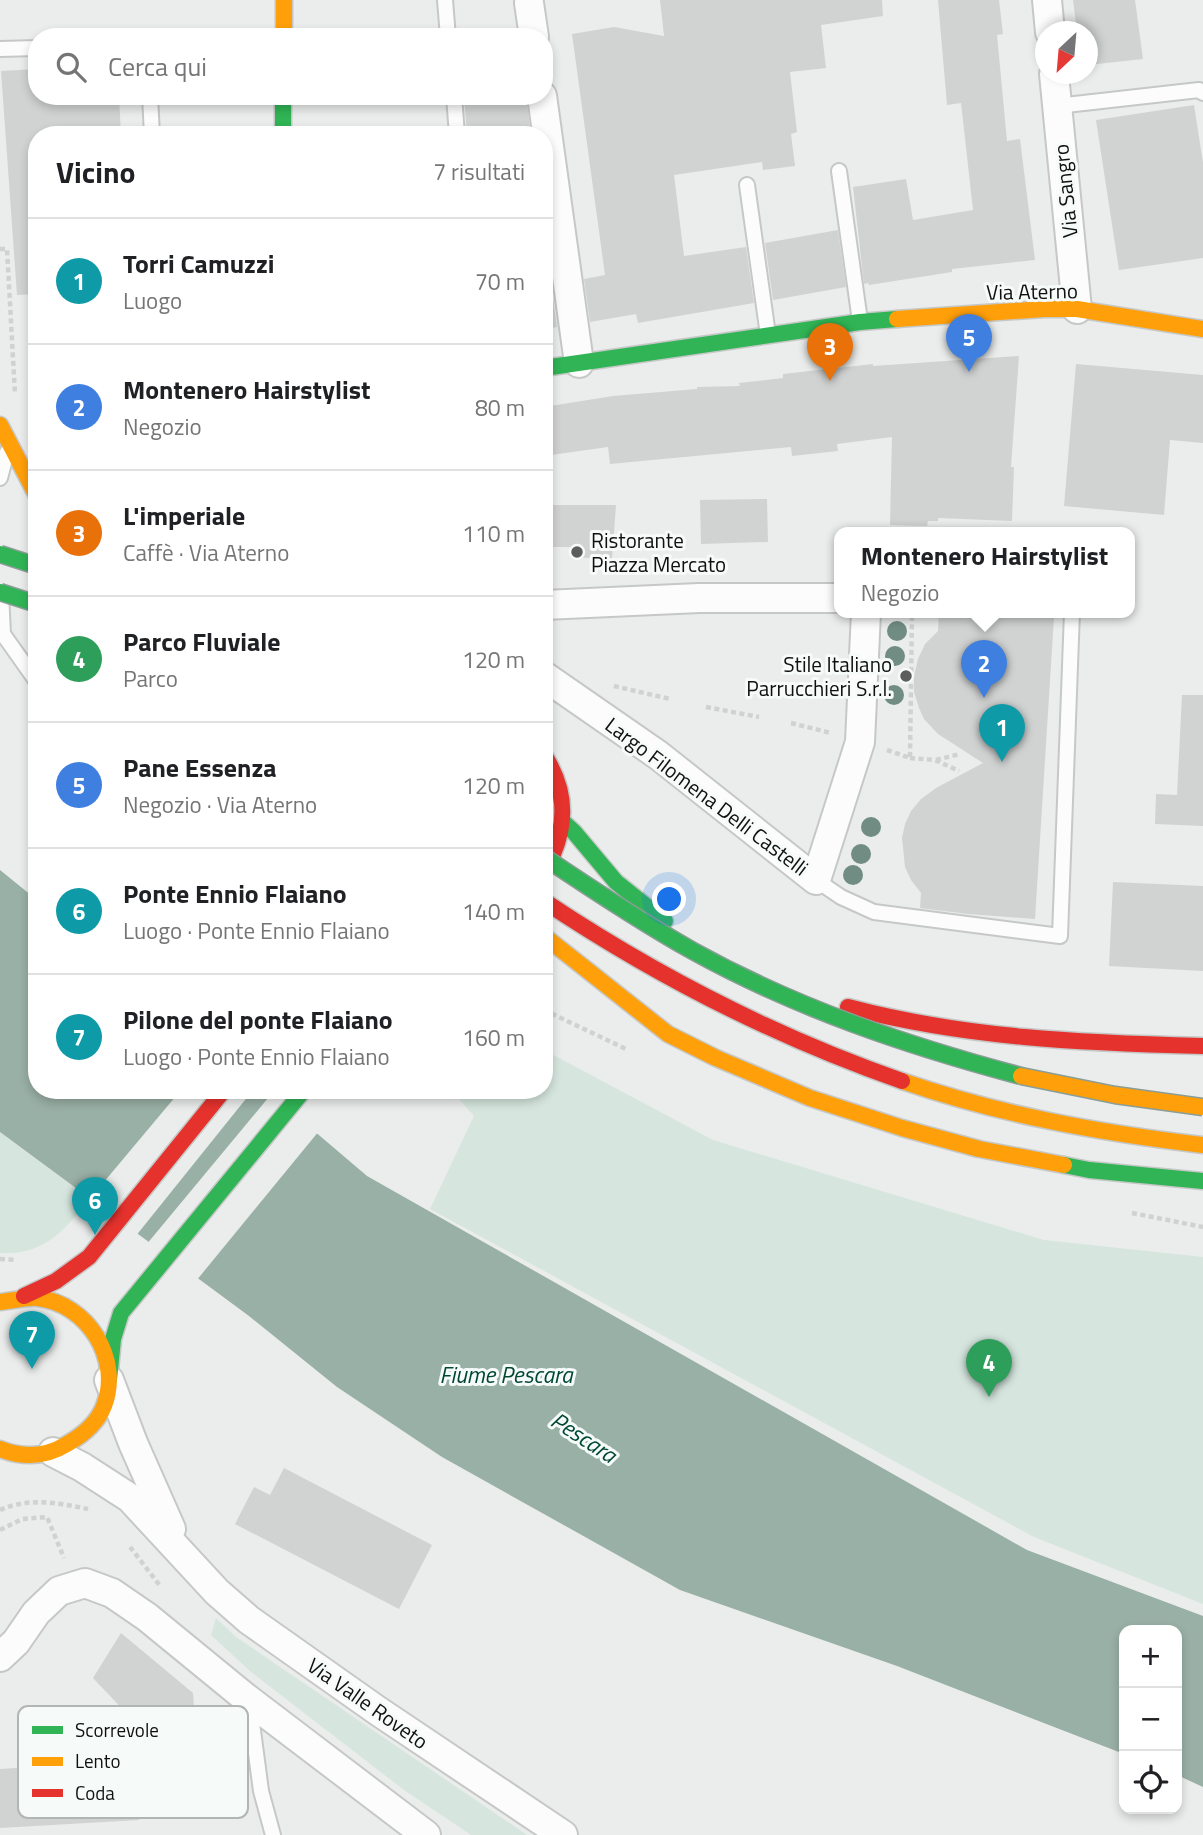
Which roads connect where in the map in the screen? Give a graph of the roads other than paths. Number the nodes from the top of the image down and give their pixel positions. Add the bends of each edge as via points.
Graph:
1 (284, 0) edge
2 (445, 0) edge
3 (1046, 0) edge
4 (529, 3) dead end
5 (1049, 21) edge
6 (284, 28) edge
7 (447, 28) edge
8 (533, 28) edge
9 (28, 48) edge
10 (0, 50) edge
11 (1055, 84) edge
12 (1203, 93) edge
13 (150, 105) edge
14 (283, 105) edge
15 (455, 105) edge
16 (543, 105) edge
17 (1057, 106) junction
18 (152, 126) edge
19 (282, 126) edge
20 (456, 126) edge
21 (546, 126) edge
22 (839, 171) dead end
23 (553, 175) edge
24 (747, 185) dead end
25 (1077, 309) junction
26 (860, 322) junction
27 (1203, 329) edge
28 (768, 337) junction
29 (579, 363) junction
30 (553, 367) edge
31 (0, 425) edge
32 (10, 443) junction
33 (28, 451) edge
34 (0, 478) edge
35 (28, 478) edge
36 (0, 554) edge
37 (28, 563) edge
38 (0, 574) edge
39 (0, 592) edge
40 (834, 598) edge
41 (28, 601) edge
42 (553, 605) edge
43 (866, 618) edge
44 (1072, 618) edge
45 (28, 669) edge
46 (553, 682) edge
47 (553, 772) edge
48 (564, 822) junction
49 (553, 853) edge
50 (553, 863) edge
51 (816, 880) junction
52 (553, 907) edge
53 (553, 943) edge
54 (553, 956) edge
55 (610, 988) junction
56 (1203, 1046) edge
57 (216, 1099) edge
58 (297, 1099) edge
59 (1203, 1107) edge
60 (1203, 1145) edge
61 (1203, 1181) edge
62 (10, 1297) edge
63 (109, 1380) junction
64 (0, 1449) edge
65 (41, 1454) junction
66 (0, 1471) edge
67 (185, 1556) junction
68 (0, 1657) edge
69 (264, 1712) junction
70 (274, 1835) edge
71 (426, 1835) edge
72 (563, 1835) edge

1 - 6 main road
2 - 7 lane
3 - 5 street
4 - 8 street
9 - 10 lane
11 - 17 street, Via Sangro
12 - 17 lane
13 - 18 lane
14 - 19 main road
15 - 20 lane
16 - 21 street
17 - 25 street, Via Sangro
22 - 26 lane
23 - 29 street
24 - 28 lane
25 - 26 main road, Via Aterno
25 - 27 main road, Via Aterno
26 - 28 main road, Via Aterno
28 - 29 main road, Via Aterno
29 - 30 main road, Via Aterno
31 - 32 main road
32 - 33 main road
32 - 34 lane
32 - 35 main road
36 - 37 main road, bridge
38 - 45 lane via 3,634
39 - 41 main road, bridge
40 - 42 street
43 - 51 street, Largo Filomena Delli Castelli via 860,742
44 - 51 lane via 1060,936 874,912
46 - 51 street, Largo Filomena Delli Castelli via 658,755
47 - 48 main road via 563,797
48 - 49 main road
48 - 56 main road via 607,873 680,933 801,993 870,1014 948,1030 1050,1042
50 - 59 main road, bridge via 681,943 839,1019 981,1066 1069,1088
52 - 60 main road via 703,997 834,1056 934,1091 1050,1122
53 - 55 main road
54 - 55 main road
55 - 61 main road via 668,1034 716,1058 810,1098 902,1128 979,1149 1089,1170
57 - 62 main road via 89,1257 56,1281
58 - 63 main road via 121,1313
62 - 63 main road via 57,1301 86,1319 104,1347
63 - 65 main road via 104,1404 92,1425 75,1441
63 - 67 street, Via Valle Roveto via 147,1477
64 - 65 main road
65 - 66 main road
65 - 67 street, Via Valle Roveto via 82,1467 130,1498
67 - 72 street, Via Valle Roveto via 249,1620
68 - 69 street via 59,1591 85,1583 112,1592 147,1617
69 - 70 lane via 252,1723 261,1791
69 - 71 street

